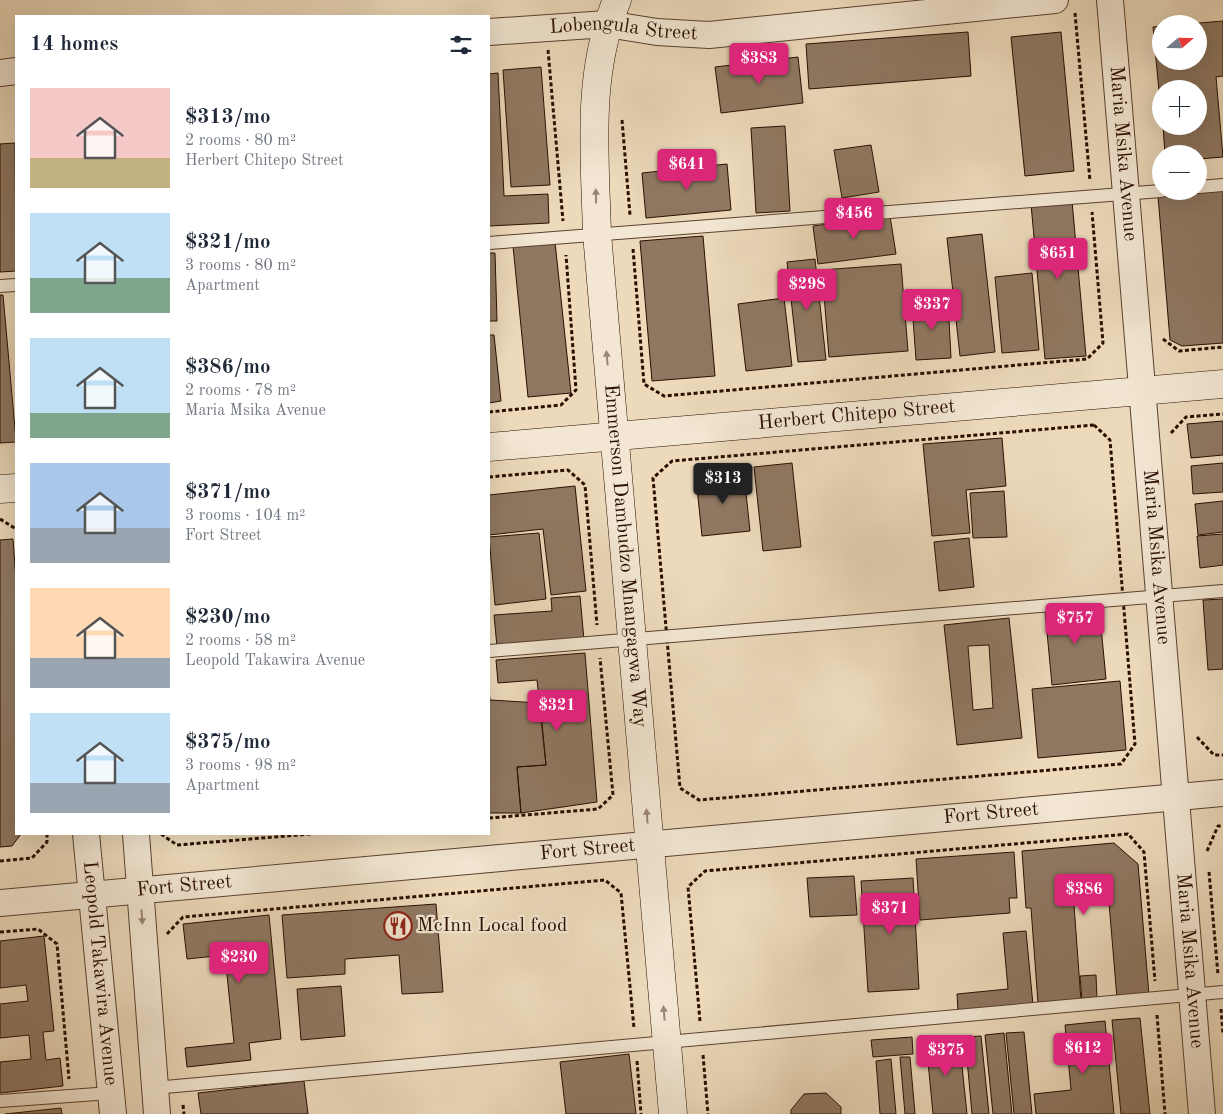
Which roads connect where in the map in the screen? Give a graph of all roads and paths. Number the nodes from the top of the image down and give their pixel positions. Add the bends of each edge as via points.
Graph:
1 (1110, 0) edge
2 (1065, 5) edge
3 (612, 12) edge
4 (490, 32) edge
5 (548, 47) dead end
6 (15, 71) edge
7 (0, 73) edge
8 (621, 113) dead end
9 (1223, 185) edge
10 (1207, 186) edge
11 (1152, 192) edge
12 (1126, 194) junction
13 (1091, 197) junction
14 (631, 231) junction
15 (597, 234) junction
16 (564, 236) junction
17 (490, 243) edge
18 (15, 285) edge
19 (0, 286) edge
20 (1223, 384) edge
21 (1142, 390) junction
22 (490, 412) edge
23 (614, 436) junction
24 (490, 447) edge
25 (490, 477) edge
26 (15, 488) edge
27 (0, 489) edge
28 (0, 519) edge
29 (15, 528) edge
30 (1223, 591) edge
31 (1159, 597) junction
32 (632, 640) junction
33 (599, 642) junction
34 (490, 651) edge
35 (1223, 792) edge
36 (1175, 796) junction
37 (490, 818) edge
38 (1223, 826) edge
39 (47, 835) edge
40 (86, 835) edge
41 (136, 835) edge
42 (162, 835) edge
43 (299, 835) edge
44 (650, 844) junction
45 (1207, 857) dead end
46 (0, 861) edge
47 (1208, 867) dead end
48 (140, 890) junction
49 (91, 894) junction
50 (0, 903) edge
51 (0, 932) edge
52 (167, 935) dead end
53 (1221, 992) edge
54 (1192, 995) junction
55 (1156, 998) junction
56 (1223, 1034) edge
57 (702, 1039) junction
58 (667, 1042) junction
59 (635, 1045) junction
60 (181, 1085) junction
61 (154, 1088) junction
62 (70, 1096) junction
63 (0, 1101) edge
64 (112, 1104) edge
65 (157, 1114) edge
66 (184, 1114) edge
67 (641, 1114) edge
68 (673, 1114) edge
69 (708, 1114) edge
70 (1166, 1114) edge
71 (1202, 1114) edge

1 - 12 street, Maria Msika Avenue
2 - 3 street, Lobengula Street via 709,35 657,32
2 - 13 path
3 - 4 street, Lobengula Street
15 -> 3 street, Emmerson Dambudzo Mnangagwa Way via 594,113 598,64
5 - 16 path
6 - 7 street
8 - 14 path
9 - 10 lane
11 - 12 lane
12 - 13 lane
12 - 21 street, Maria Msika Avenue
13 - 14 lane
13 - 14 path via 1103,343 1087,358 664,396 644,384
14 - 15 lane
15 - 16 lane
23 -> 15 street, Emmerson Dambudzo Mnangagwa Way
16 - 17 lane
16 - 22 path via 576,390 561,406
18 - 19 lane
20 - 21 street, Herbert Chitepo Street
21 - 23 street, Herbert Chitepo Street
21 - 31 street, Maria Msika Avenue
23 - 24 street, Herbert Chitepo Street
23 - 32 street, Emmerson Dambudzo Mnangagwa Way
25 - 33 path via 568,470 585,485
26 - 27 street
28 - 29 path
30 - 31 lane
31 - 32 lane
31 - 36 street, Maria Msika Avenue
32 - 33 lane
44 -> 32 street, Emmerson Dambudzo Mnangagwa Way
33 - 34 lane
33 - 37 path via 613,794 598,809
35 - 36 street, Fort Street
36 - 44 street, Fort Street
36 - 54 street, Maria Msika Avenue
38 - 45 path via 1218,826 1207,847
39 - 46 path via 48,842 32,858
40 - 49 street, Leopold Takawira Avenue
41 - 48 street
42 - 43 path via 177,845
44 - 48 street, Fort Street
58 -> 44 street, Emmerson Dambudzo Mnangagwa Way
47 - 53 path
48 - 49 street, Fort Street
48 -> 61 street
49 - 50 street, Fort Street
49 - 64 street, Leopold Takawira Avenue
51 - 62 path via 38,929 57,944
52 - 59 path via 182,916 605,880 622,893
53 - 54 lane
53 - 56 path
54 - 55 lane
54 - 71 street, Maria Msika Avenue
55 - 57 lane
55 - 57 path via 1144,852 1128,834 705,871 688,887
55 - 70 path
57 - 58 lane
57 - 69 path
58 - 59 lane
58 - 68 street, Emmerson Dambudzo Mnangagwa Way
59 - 60 lane
59 - 67 path
60 - 61 lane
60 - 66 path
61 - 65 street
62 - 63 lane
62 - 64 lane

